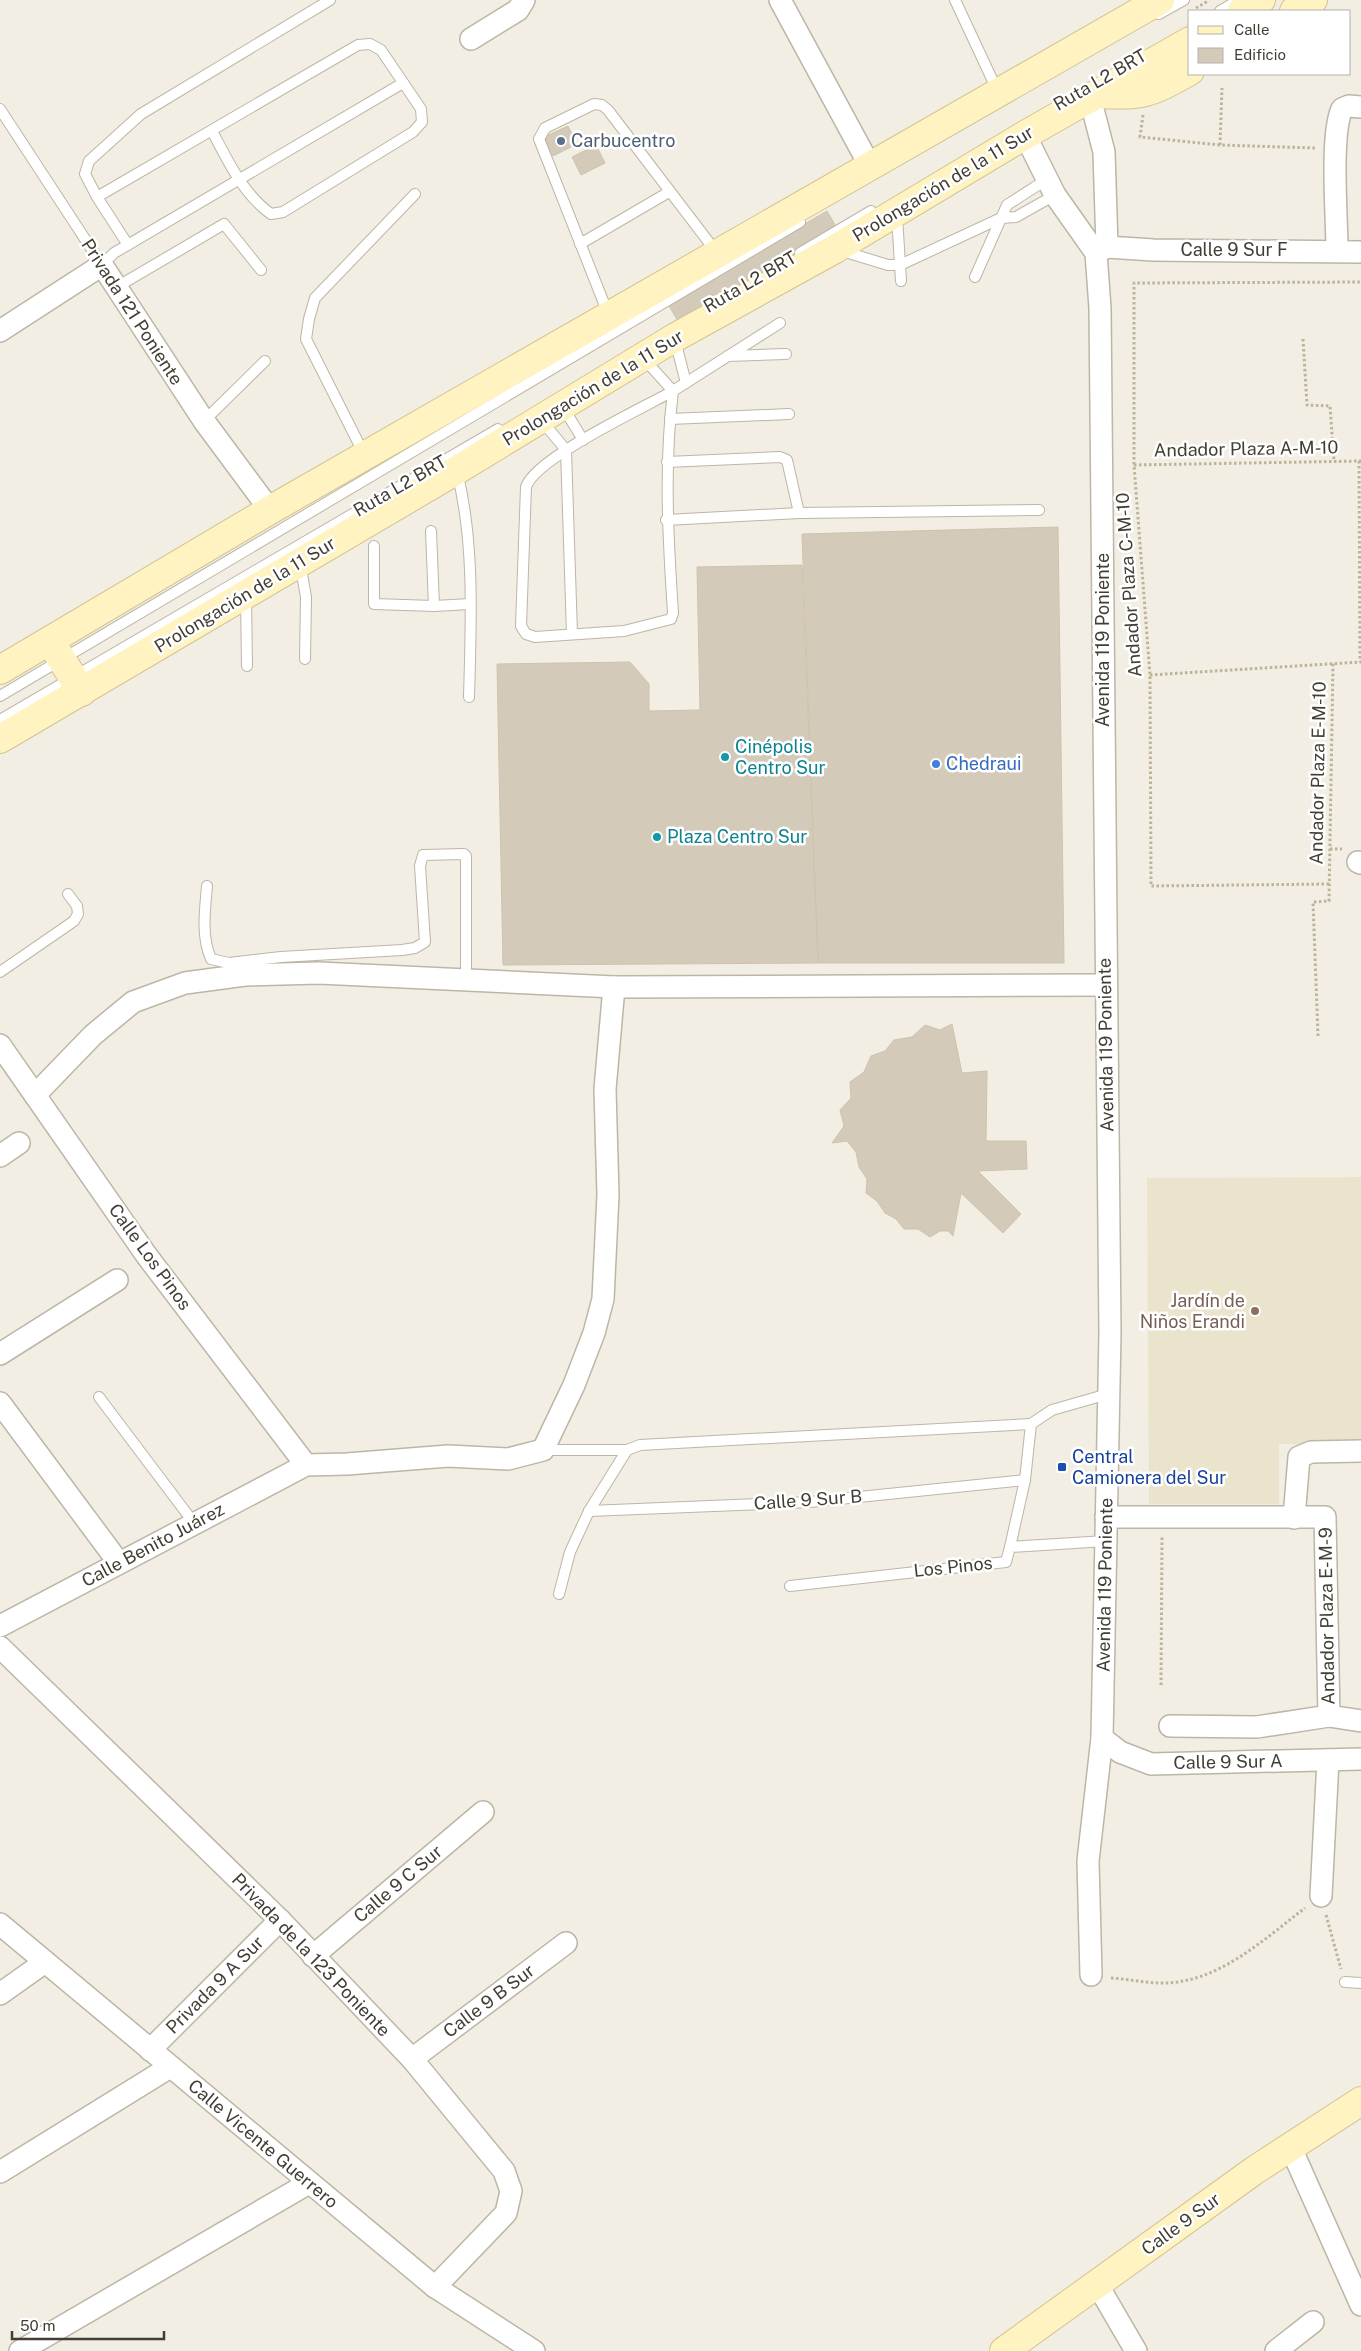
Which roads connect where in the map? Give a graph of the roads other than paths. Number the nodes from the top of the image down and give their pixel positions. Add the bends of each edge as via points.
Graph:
1 (330, 0) edge
2 (780, 0) edge
3 (955, 0) edge
4 (1184, 0) edge
5 (1239, 0) edge
6 (1261, 0) edge
7 (1313, 0) edge
8 (524, 1) edge
9 (1155, 10) edge
10 (1222, 10) edge
11 (1244, 10) edge
12 (1296, 10) edge
13 (471, 39) dead end
14 (1188, 42) edge
15 (1156, 48) dead end
16 (1188, 72) edge
17 (403, 83) junction
18 (999, 94) junction
19 (1094, 96) junction
20 (1361, 107) edge
21 (0, 109) edge
22 (212, 131) junction
23 (1025, 135) junction
24 (993, 142) dead end
25 (877, 172) junction
26 (239, 180) junction
27 (1052, 186) junction
28 (669, 192) junction
29 (415, 194) dead end
30 (97, 197) junction
31 (889, 208) junction
32 (807, 218) dead end
33 (1001, 218) junction
34 (580, 244) junction
35 (128, 245) junction
36 (835, 249) junction
37 (1101, 250) junction
38 (1337, 250) junction
39 (1361, 252) edge
40 (718, 255) junction
41 (787, 261) dead end
42 (102, 265) junction
43 (900, 265) junction
44 (261, 270) dead end
45 (975, 277) dead end
46 (901, 282) dead end
47 (115, 288) junction
48 (709, 306) dead end
49 (609, 317) junction
50 (780, 323) dead end
51 (0, 331) edge
52 (674, 338) junction
53 (786, 354) dead end
54 (727, 356) junction
55 (643, 358) junction
56 (265, 361) dead end
57 (615, 361) dead end
58 (686, 383) junction
59 (673, 391) junction
60 (551, 412) junction
61 (789, 414) dead end
62 (670, 419) junction
63 (204, 421) junction
64 (511, 421) dead end
65 (583, 440) junction
66 (566, 450) junction
67 (365, 456) junction
68 (667, 462) junction
69 (457, 470) junction
70 (270, 510) junction
71 (1038, 510) dead end
72 (799, 513) junction
73 (666, 520) junction
74 (431, 531) dead end
75 (374, 546) dead end
76 (300, 562) junction
77 (246, 594) junction
78 (470, 604) junction
79 (434, 606) junction
80 (572, 634) junction
81 (305, 659) dead end
82 (247, 666) dead end
83 (67, 668) junction
84 (0, 670) edge
85 (0, 696) edge
86 (469, 697) dead end
87 (0, 720) edge
88 (0, 739) edge
89 (206, 886) dead end
90 (68, 894) dead end
91 (0, 972) edge
92 (466, 979) junction
93 (1106, 985) junction
94 (614, 987) junction
95 (0, 1045) edge
96 (35, 1095) junction
97 (19, 1143) dead end
98 (0, 1156) edge
99 (117, 1280) dead end
100 (0, 1354) edge
101 (1108, 1394) junction
102 (99, 1397) dead end
103 (0, 1403) edge
104 (1031, 1424) junction
105 (543, 1450) junction
106 (627, 1450) junction
107 (1361, 1451) edge
108 (306, 1465) junction
109 (1025, 1480) junction
110 (589, 1511) junction
111 (1106, 1517) junction
112 (1294, 1518) junction
113 (194, 1523) junction
114 (1106, 1541) junction
115 (1010, 1547) junction
116 (119, 1563) junction
117 (790, 1586) dead end
118 (559, 1594) dead end
119 (0, 1626) edge
120 (0, 1647) edge
121 (1329, 1716) junction
122 (1361, 1721) edge
123 (1170, 1726) dead end
124 (1102, 1738) junction
125 (1361, 1759) edge
126 (1328, 1760) junction
127 (483, 1812) dead end
128 (1321, 1896) road end
129 (280, 1920) junction
130 (0, 1924) edge
131 (566, 1943) dead end
132 (313, 1956) junction
133 (45, 1962) junction
134 (1091, 1975) road end
135 (1345, 1982) road end
136 (1361, 1983) edge
137 (0, 1994) edge
138 (150, 2050) junction
139 (412, 2059) junction
140 (170, 2067) junction
141 (1361, 2101) edge
142 (1290, 2146) junction
143 (0, 2172) edge
144 (309, 2183) junction
145 (1098, 2284) junction
146 (434, 2287) junction
147 (1361, 2305) edge
148 (1312, 2322) dead end
149 (50, 2344) edge
150 (20, 2351) edge
151 (534, 2351) edge
152 (1004, 2351) edge
153 (1136, 2351) edge
154 (1276, 2351) edge

1 - 30 lane via 141,114 89,161 86,174
2 - 25 street
3 - 18 lane
4 - 9 lane
5 - 10 lane
6 - 11 main road
7 - 12 main road
8 - 13 street via 518,10
9 - 18 main road, Prolongación de la 11 Sur
14 - 19 main road, Prolongación de la 11 Sur
15 - 24 lane, Ruta L2 BRT
16 - 19 main road via 1146,94
17 - 22 lane via 381,50 370,44 358,45
17 - 26 lane
17 - 26 lane via 421,109 422,122 413,132 283,212 271,214 261,207
18 - 25 main road, Prolongación de la 11 Sur
19 - 23 main road, Prolongación de la 11 Sur
19 - 37 street, Avenida 119 Poniente via 1104,152
20 - 38 street via 1349,106 1342,109 1339,116 1336,149
21 - 42 lane, Privada 121 Poniente
22 - 26 lane
22 - 30 lane
23 - 27 street
23 - 31 main road, Prolongación de la 11 Sur
25 - 40 main road, Prolongación de la 11 Sur
26 - 35 lane
27 - 33 lane via 1016,217
27 - 33 lane via 1007,205
27 - 37 street
28 - 34 lane
28 - 34 lane via 602,105 594,104 545,128 539,139
28 - 40 lane
29 - 67 lane via 315,298 309,319 306,339
30 - 35 lane
31 - 36 main road, Prolongación de la 11 Sur
31 - 41 lane, Ruta L2 BRT
31 - 43 lane
32 - 83 lane, Ruta L2 BRT
33 - 43 lane
33 - 45 lane
34 - 49 lane
35 - 42 lane
36 - 43 lane via 888,265
36 - 52 main road, Prolongación de la 11 Sur
37 - 38 street, Calle 9 Sur F
37 - 93 street, Avenida 119 Poniente
38 - 39 street, Calle 9 Sur F
40 - 49 main road, Prolongación de la 11 Sur
42 - 47 street, Privada 121 Poniente
42 - 51 street
43 - 46 lane
44 - 47 lane via 224,224
47 - 63 street, Privada 121 Poniente
48 - 57 lane, Ruta L2 BRT
49 - 67 main road, Prolongación de la 11 Sur
50 - 54 lane
52 - 55 main road, Prolongación de la 11 Sur
52 - 58 lane
53 - 54 lane
54 - 58 lane
55 - 59 lane
55 - 60 main road, Prolongación de la 11 Sur
56 - 63 lane
58 - 59 lane
59 - 62 lane
59 - 65 lane
60 - 65 lane
60 - 66 lane
60 - 69 main road, Prolongación de la 11 Sur
61 - 62 lane
62 - 68 lane
63 - 70 street, Privada 121 Poniente
64 - 83 lane, Ruta L2 BRT
65 - 66 lane
66 - 80 lane
66 - 80 lane via 529,479 526,487 520,626 526,634 535,637
67 - 70 main road, Prolongación de la 11 Sur
68 - 72 lane via 780,457 789,465
68 - 73 lane
69 - 76 main road, Prolongación de la 11 Sur
69 - 78 lane via 465,506
70 - 83 main road, Prolongación de la 11 Sur
71 - 72 lane
72 - 73 lane
73 - 80 lane via 671,619 624,631
74 - 79 lane
75 - 79 lane via 374,604
76 - 77 main road, Prolongación de la 11 Sur
76 - 81 lane via 306,597
77 - 82 lane
77 - 83 main road, Prolongación de la 11 Sur
78 - 79 lane
78 - 86 lane
83 - 84 main road, Prolongación de la 11 Sur
83 - 85 lane, Ruta L2 BRT
83 - 87 lane, Ruta L2 BRT
83 - 88 main road, Prolongación de la 11 Sur
89 - 92 lane via 204,926 206,948 211,959 228,963 402,950 425,942 420,866 423,855 464,854
90 - 91 lane via 77,906 78,914 74,920
92 - 94 street
92 - 96 street via 319,973 245,975 185,983 133,1002 93,1035
93 - 94 street
93 - 101 street, Avenida 119 Poniente
94 - 105 street via 605,1089 608,1195 603,1299 574,1384
95 - 96 street, Calle Los Pinos
96 - 108 street, Calle Los Pinos via 146,1256
97 - 98 street
99 - 100 street
101 - 104 lane via 1052,1410
101 - 111 street, Avenida 119 Poniente
102 - 113 lane
103 - 116 street
104 - 106 lane via 650,1444
104 - 109 lane
105 - 106 lane
105 - 108 street via 508,1459 448,1456
106 - 110 lane
107 - 112 street via 1311,1452 1299,1457
108 - 113 street, Calle Benito Juárez
109 - 110 lane, Calle 9 Sur B via 810,1502
109 - 115 lane
110 - 118 lane via 570,1552
111 - 112 street
111 - 114 street, Avenida 119 Poniente
112 - 121 street, Andador Plaza E-M-9 via 1325,1517
113 - 116 street, Calle Benito Juárez
114 - 115 lane, Los Pinos
114 - 124 street, Avenida 119 Poniente
115 - 117 lane, Los Pinos via 1006,1562
116 - 119 street, Calle Benito Juárez
120 - 129 street, Privada de la 123 Poniente
121 - 122 street
121 - 123 street via 1257,1727
124 - 126 street, Calle 9 Sur A via 1120,1752 1151,1764
124 - 134 street, Avenida 119 Poniente via 1088,1861
125 - 126 street, Calle 9 Sur A
126 - 128 street
127 - 132 street, Calle 9 C Sur
129 - 132 street, Privada de la 123 Poniente
129 - 138 street, Privada 9 A Sur
130 - 133 street, Calle Vicente Guerrero
131 - 139 street, Calle 9 B Sur
132 - 139 street, Privada de la 123 Poniente
133 - 137 street
133 - 138 street, Calle Vicente Guerrero
135 - 136 lane
138 - 140 street, Calle Vicente Guerrero
139 - 146 street, Privada de la 123 Poniente via 504,2171 512,2192 506,2213
140 - 143 street
140 - 144 street, Calle Vicente Guerrero
141 - 142 main road, Calle 9 Sur
142 - 145 main road, Calle 9 Sur
142 - 147 street
144 - 146 street, Calle Vicente Guerrero
144 - 149 street
145 - 152 main road, Calle 9 Sur
145 - 153 street
146 - 151 street, Calle Vicente Guerrero
148 - 154 street
149 - 150 street

